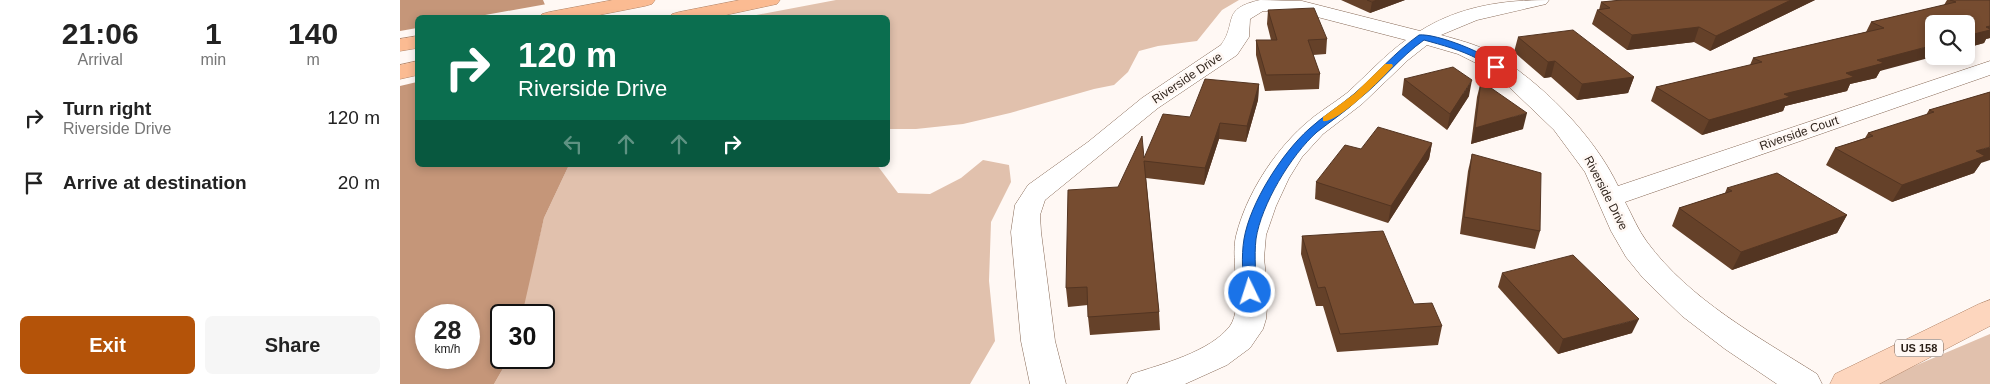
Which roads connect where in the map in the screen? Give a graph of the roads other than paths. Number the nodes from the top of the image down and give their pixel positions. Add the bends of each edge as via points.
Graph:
1 (645, 0) edge
2 (770, 0) edge
3 (1539, 0) edge
4 (565, 15) edge
5 (693, 15) edge
6 (1422, 37) junction
7 (415, 42) edge
8 (400, 45) edge
9 (1990, 68) edge
10 (415, 69) edge
11 (400, 72) edge
12 (1609, 198) junction
13 (1990, 312) edge
14 (1048, 384) edge
15 (1145, 384) edge
16 (1804, 384) edge
17 (1848, 384) edge

1 - 4 highway
2 - 5 highway
3 - 6 street via 1459,20
6 - 12 street, Riverside Drive via 1482,57 1510,78 1546,110 1584,152
6 - 14 street, Riverside Drive via 1291,5 1252,9 1240,19 1238,37 1229,50 1150,103 1038,190 1030,199 1025,220 1038,342
6 - 15 street via 1357,96 1312,131 1279,171 1250,237 1248,260 1252,309 1248,327 1240,338 1194,366
7 - 8 highway
9 - 12 street, Riverside Court
10 - 11 highway
12 - 16 street, Riverside Drive via 1637,249 1662,280 1707,317
13 - 17 main road, US 158

